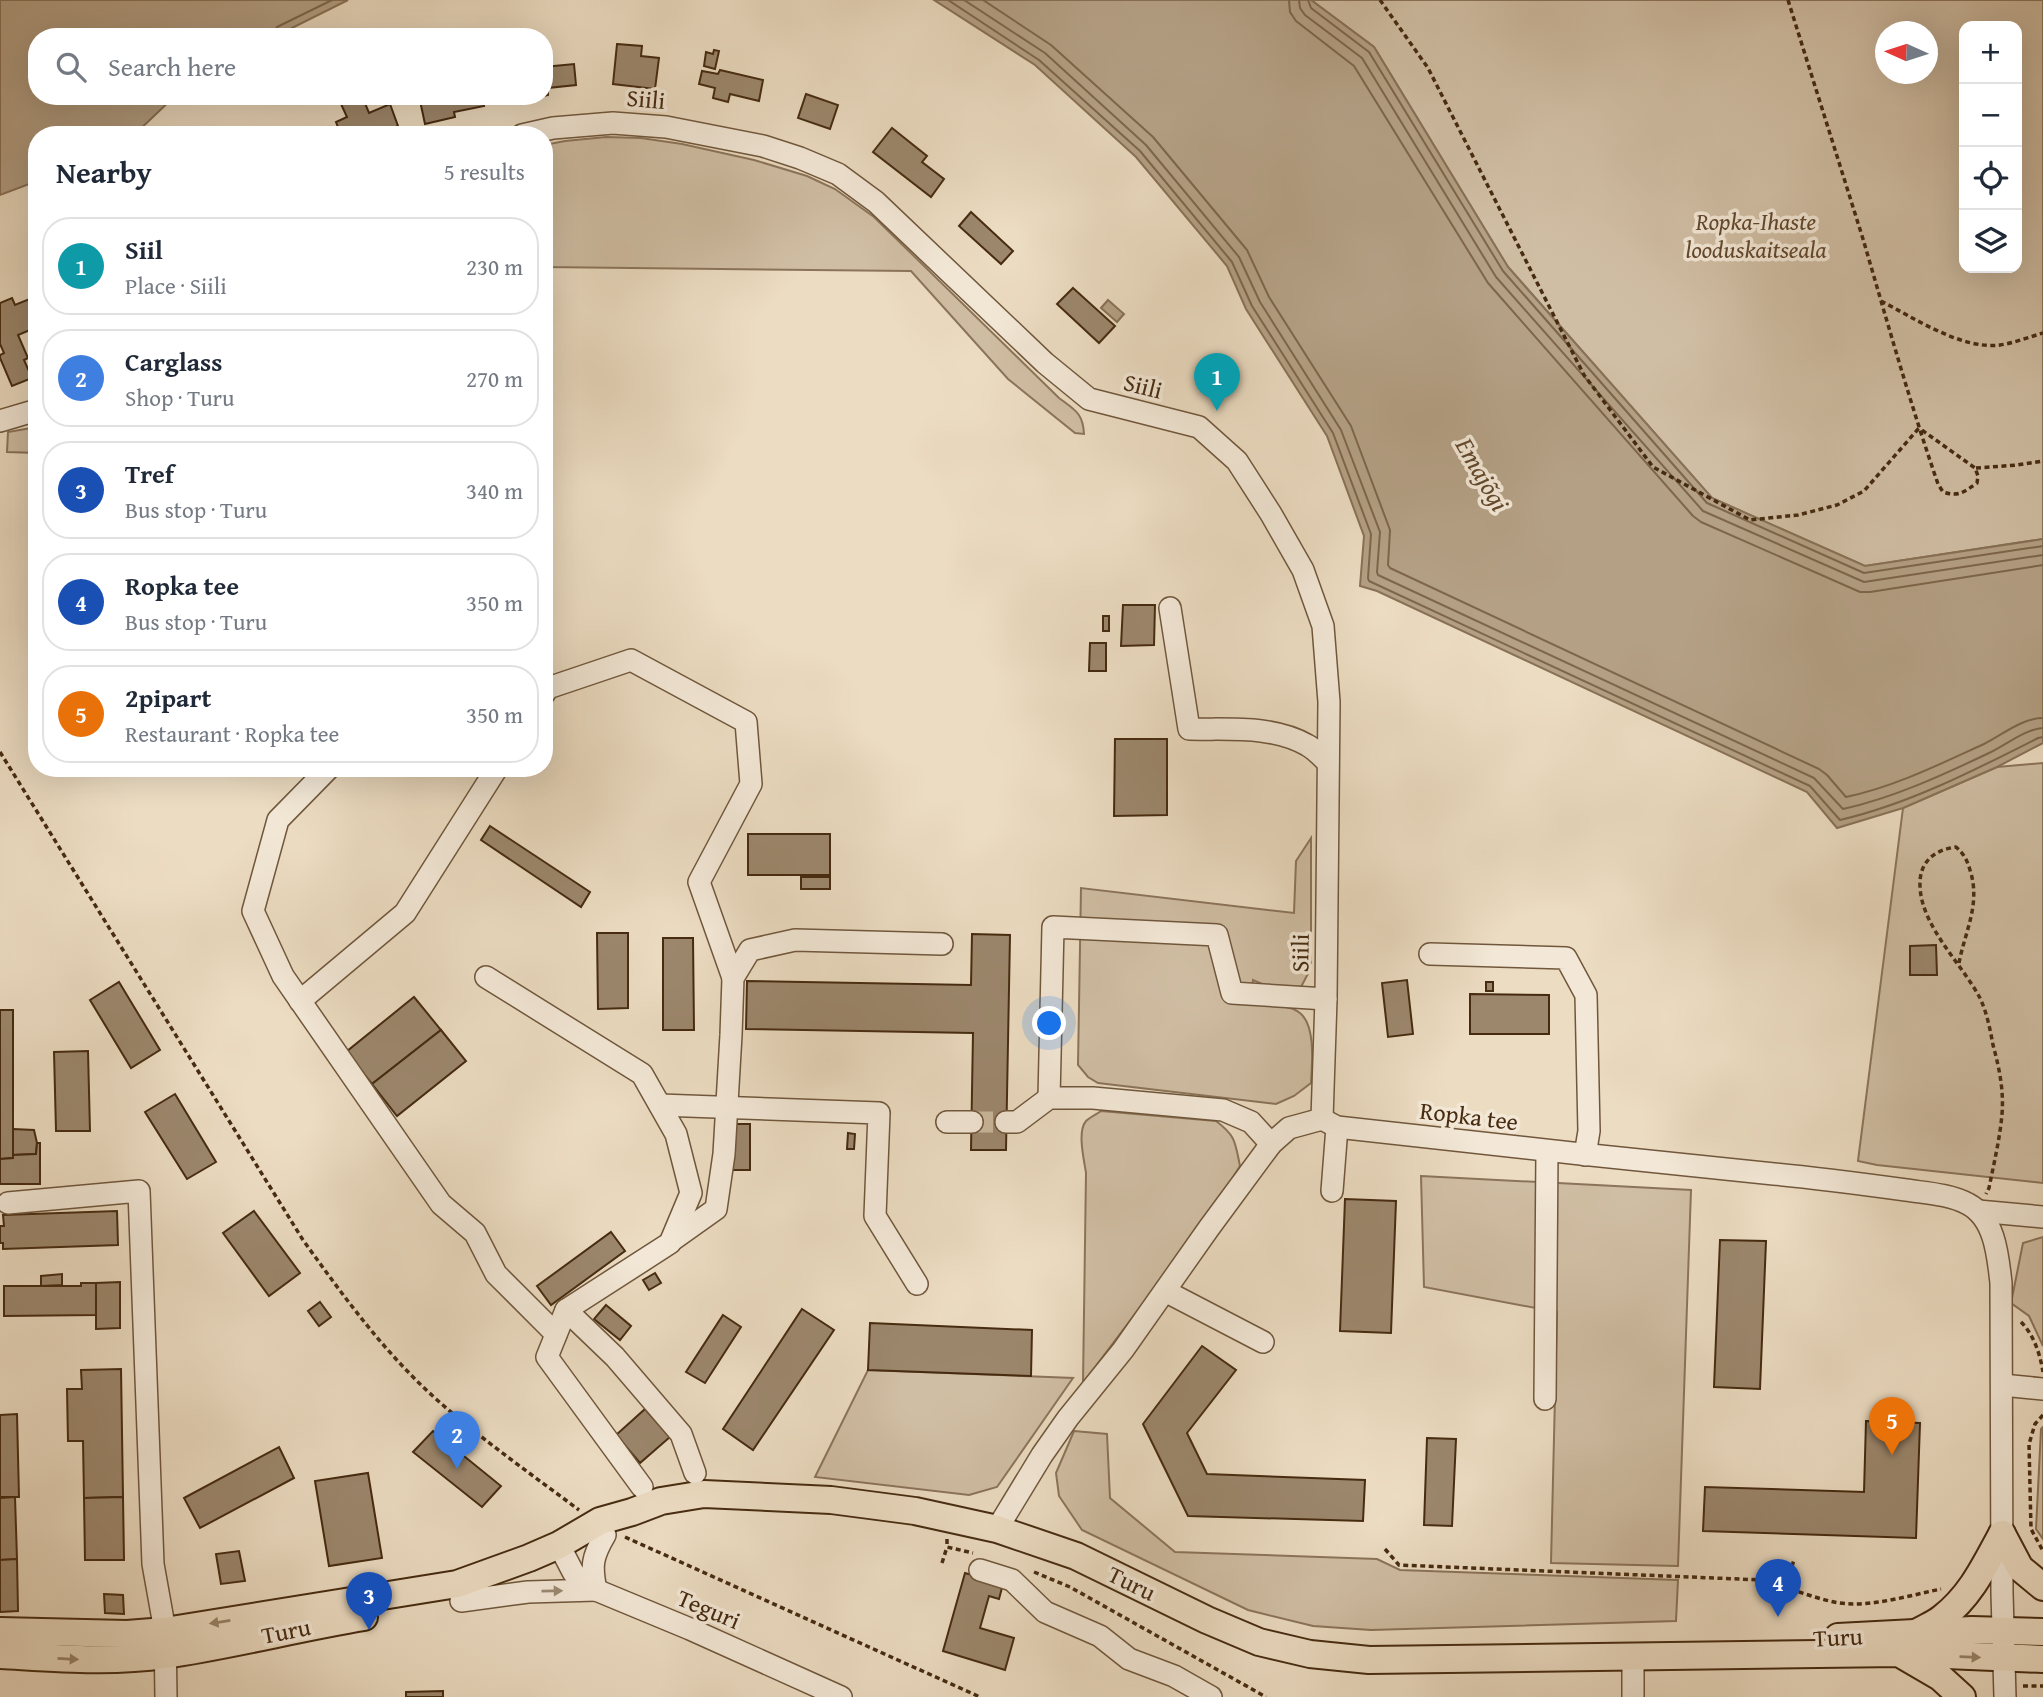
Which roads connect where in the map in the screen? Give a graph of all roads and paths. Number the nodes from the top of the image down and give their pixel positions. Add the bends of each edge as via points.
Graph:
1 (1380, 0) edge
2 (1788, 0) edge
3 (553, 128) edge
4 (1880, 301) junction
5 (2043, 333) edge
6 (28, 413) edge
7 (0, 421) edge
8 (1919, 428) junction
9 (2043, 461) edge
10 (1975, 468) junction
11 (1170, 608) dead end
12 (553, 686) edge
13 (0, 751) edge
14 (1328, 763) junction
15 (320, 777) edge
16 (491, 777) edge
17 (942, 944) dead end
18 (1430, 954) dead end
19 (1959, 963) junction
20 (486, 977) dead end
21 (733, 978) junction
22 (1326, 999) junction
23 (300, 1001) junction
24 (1049, 1098) junction
25 (660, 1105) junction
26 (726, 1108) junction
27 (947, 1122) dead end
28 (972, 1122) tunnel mouth
29 (1006, 1122) tunnel mouth
30 (1329, 1123) junction
31 (1271, 1144) junction
32 (1547, 1151) junction
33 (1585, 1155) junction
34 (1332, 1191) dead end
35 (8, 1203) dead end
36 (1978, 1211) junction
37 (2043, 1217) edge
38 (670, 1243) junction
39 (917, 1284) dead end
40 (1165, 1291) junction
41 (2001, 1304) junction
42 (566, 1310) junction
43 (556, 1334) junction
44 (1263, 1342) dead end
45 (2043, 1374) edge
46 (2002, 1385) junction
47 (2043, 1389) edge
48 (1545, 1399) dead end
49 (2043, 1415) edge
50 (695, 1472) dead end
51 (642, 1487) dead end
52 (605, 1529) junction
53 (997, 1529) junction
54 (2002, 1534) junction
55 (947, 1537) dead end
56 (947, 1547) junction
57 (1385, 1549) dead end
58 (2043, 1551) edge
59 (562, 1552) junction
60 (1794, 1560) dead end
61 (980, 1562) joint
62 (942, 1563) dead end
63 (1027, 1570) dead end
64 (1787, 1581) junction
65 (2043, 1587) edge
66 (1946, 1588) dead end
67 (596, 1590) junction
68 (460, 1601) junction
69 (2008, 1631) junction
70 (0, 1632) edge
71 (1917, 1632) junction
72 (2043, 1632) edge
73 (165, 1643) junction
74 (1899, 1653) junction
75 (0, 1655) edge
76 (1633, 1656) junction
77 (2009, 1658) junction
78 (2043, 1659) edge
79 (166, 1697) edge
80 (841, 1697) edge
81 (980, 1697) edge
82 (1211, 1697) edge
83 (1266, 1697) edge
84 (1633, 1697) edge
85 (1962, 1697) edge
86 (2005, 1697) edge
87 (2015, 1697) edge

1 - 8 path via 1428,68 1584,375 1653,467 1750,520 1798,514 1837,505 1864,491
2 - 4 path
3 - 14 street, Siili via 613,123 666,127 763,146 838,174 876,202 1089,399 1199,427 1237,461 1303,570 1323,626
4 - 5 path via 1976,345 2000,345
4 - 8 path
6 - 7 street
8 - 10 path
8 - 10 path via 1943,492 1961,494 1977,483
9 - 10 path
11 - 14 street via 1189,729 1278,734 1308,746
12 - 21 street via 631,660 746,722 751,784 699,882
13 - 52 path via 303,1240 357,1315 435,1398
14 - 22 street, Siili
15 - 23 street via 278,820 253,911
16 - 23 street via 405,913
17 - 21 street via 795,940 750,950
18 - 33 street via 1566,958 1587,995 1589,1131
19 - 19 path via 1975,890 1964,853 1956,847 1935,853 1927,861 1920,886 1928,915 1949,954
19 - 36 path via 1986,1013 2001,1080 2002,1113 1989,1188
20 - 25 street via 642,1074
21 - 26 street
22 - 24 street via 1232,993 1217,936 1053,927
22 - 30 street, Siili
23 - 43 street via 441,1204 475,1233 496,1274
24 - 29 street via 1017,1122
24 - 31 street via 1223,1111 1251,1122
25 - 26 street
25 - 38 street via 676,1134 691,1193
26 - 38 street via 716,1209
26 - 39 street via 879,1113 875,1216
27 - 28 street
30 - 31 street, Ropka tee via 1289,1128
30 - 32 street, Ropka tee
30 - 34 street, Siili
31 - 40 street, Ropka tee
32 - 33 street, Ropka tee
32 - 48 street
33 - 36 street, Ropka tee via 1869,1185 1936,1195 1967,1203
35 - 73 street via 139,1191 153,1564
36 - 37 street, Ropka tee
36 - 41 street via 1998,1254
38 - 42 street
40 - 44 street
40 - 53 street, Ropka tee via 1042,1455
41 - 45 path via 2028,1329
41 - 46 street
42 - 43 street
42 - 50 street via 615,1357 681,1434
43 - 51 street via 547,1357
46 - 47 street
46 - 54 street
49 - 58 path via 2035,1424 2029,1456 2031,1529
52 - 53 main road, Turu via 661,1501 704,1494 831,1500 915,1511
52 - 59 main road, Turu
52 - 67 street via 592,1563
52 - 81 path
53 - 76 main road, Turu via 1076,1556 1259,1642 1310,1654 1369,1660
54 - 65 main road via 2020,1568
54 - 69 street
54 - 71 main road via 1965,1597 1942,1619
55 - 56 path
56 - 61 path
56 - 62 path
57 - 64 path via 1399,1565
59 - 67 street, Teguri via 580,1581
59 - 68 main road, Turu
59 -> 73 main road, Turu via 457,1584
60 - 64 path
61 - 82 street via 1012,1580 1045,1612 1100,1636 1129,1659
63 - 83 path via 1070,1587
64 - 66 path via 1793,1590 1851,1604
68 -> 67 street
67 - 80 street, Teguri
68 - 73 main road, Turu
69 - 71 main road, Turu
69 - 72 main road, Turu
69 - 77 street
70 - 73 main road, Turu via 127,1634
71 - 76 main road, Turu
75 -> 73 main road, Turu via 128,1658
73 - 79 street
74 - 76 main road, Turu
74 -> 77 main road, Turu
74 - 85 main road via 1940,1677
76 - 84 street
77 - 78 main road, Turu
77 - 86 street
77 - 87 street

